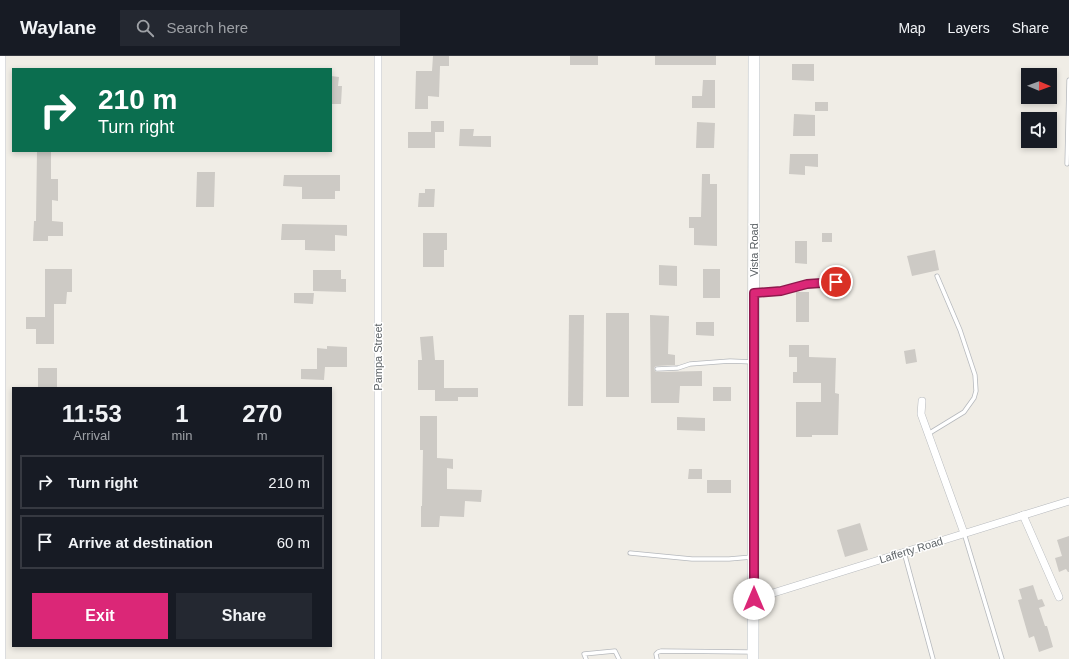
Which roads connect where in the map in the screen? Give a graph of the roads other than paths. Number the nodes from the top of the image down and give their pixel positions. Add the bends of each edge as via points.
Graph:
1 (2, 56) edge
2 (378, 56) edge
3 (754, 56) edge
4 (1, 71) edge
5 (1069, 80) edge
6 (1067, 164) dead end
7 (1, 216) edge
8 (937, 276) dead end
9 (845, 282) dead end
10 (754, 293) junction
11 (754, 362) junction
12 (1, 366) edge
13 (657, 369) dead end
14 (922, 401) dead end
15 (928, 434) junction
16 (1069, 501) edge
17 (1023, 515) junction
18 (964, 533) junction
19 (904, 552) junction
20 (630, 553) dead end
21 (754, 557) junction
22 (1059, 597) dead end
23 (754, 599) junction
24 (753, 656) edge
25 (2, 659) edge
26 (378, 659) edge
27 (586, 659) edge
28 (619, 659) edge
29 (657, 659) edge
30 (933, 659) edge
31 (1002, 659) edge

1 - 4 street
2 - 26 street, Pampa Street
3 - 10 street, Vista Road
4 - 7 street
5 - 6 lane
7 - 12 street
8 - 15 lane via 960,330 975,375 976,391 964,412
9 - 10 lane via 807,284 781,291
10 - 11 street, Vista Road
11 - 13 lane via 730,361
11 - 21 street, Vista Road
12 - 25 street
14 - 15 street via 921,414
15 - 18 street
16 - 17 street, Lafferty Road
17 - 18 street, Lafferty Road
17 - 22 street
18 - 19 street, Lafferty Road
18 - 31 lane
19 - 23 street, Lafferty Road
19 - 30 lane
20 - 21 lane via 692,559
21 - 23 street, Vista Road
23 - 24 street, Vista Road
24 - 29 lane via 661,651 656,654
27 - 28 lane via 584,654 615,651

